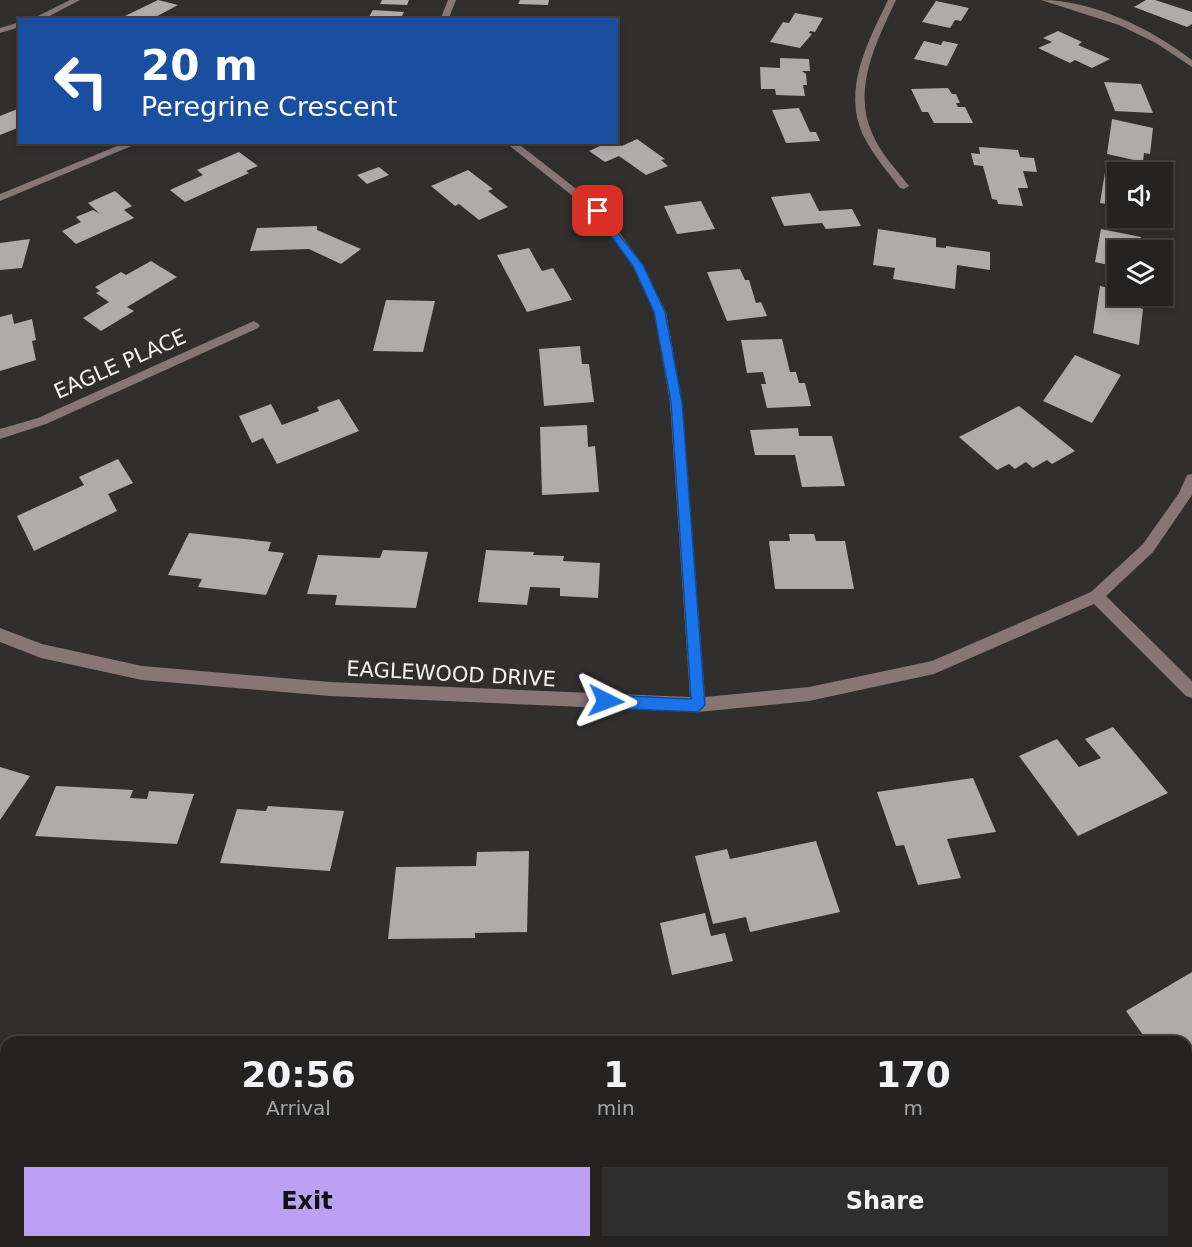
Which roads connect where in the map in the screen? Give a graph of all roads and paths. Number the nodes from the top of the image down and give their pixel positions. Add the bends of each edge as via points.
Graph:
1 (76, 0) edge
2 (452, 0) edge
3 (892, 0) edge
4 (1045, 0) edge
5 (38, 18) edge
6 (445, 18) edge
7 (18, 25) edge
8 (0, 31) edge
9 (1192, 64) edge
10 (132, 144) edge
11 (512, 144) edge
12 (904, 186) dead end
13 (0, 198) edge
14 (254, 325) dead end
15 (0, 434) edge
16 (1192, 479) edge
17 (1096, 596) junction
18 (0, 635) edge
19 (1192, 691) edge
20 (698, 705) junction

1 - 5 street
2 - 6 street
3 - 12 street via 868,51 860,101 866,131
4 - 9 street via 1137,30
7 - 8 street
10 - 13 street
11 - 20 street via 598,211 638,265 660,312 676,402
14 - 15 street, EAGLE PLACE via 42,421
16 - 17 street, EAGLEWOOD DRIVE via 1148,548
17 - 19 street
17 - 20 street, EAGLEWOOD DRIVE via 934,667 809,694
18 - 20 street, EAGLEWOOD DRIVE via 41,651 142,673 330,689

